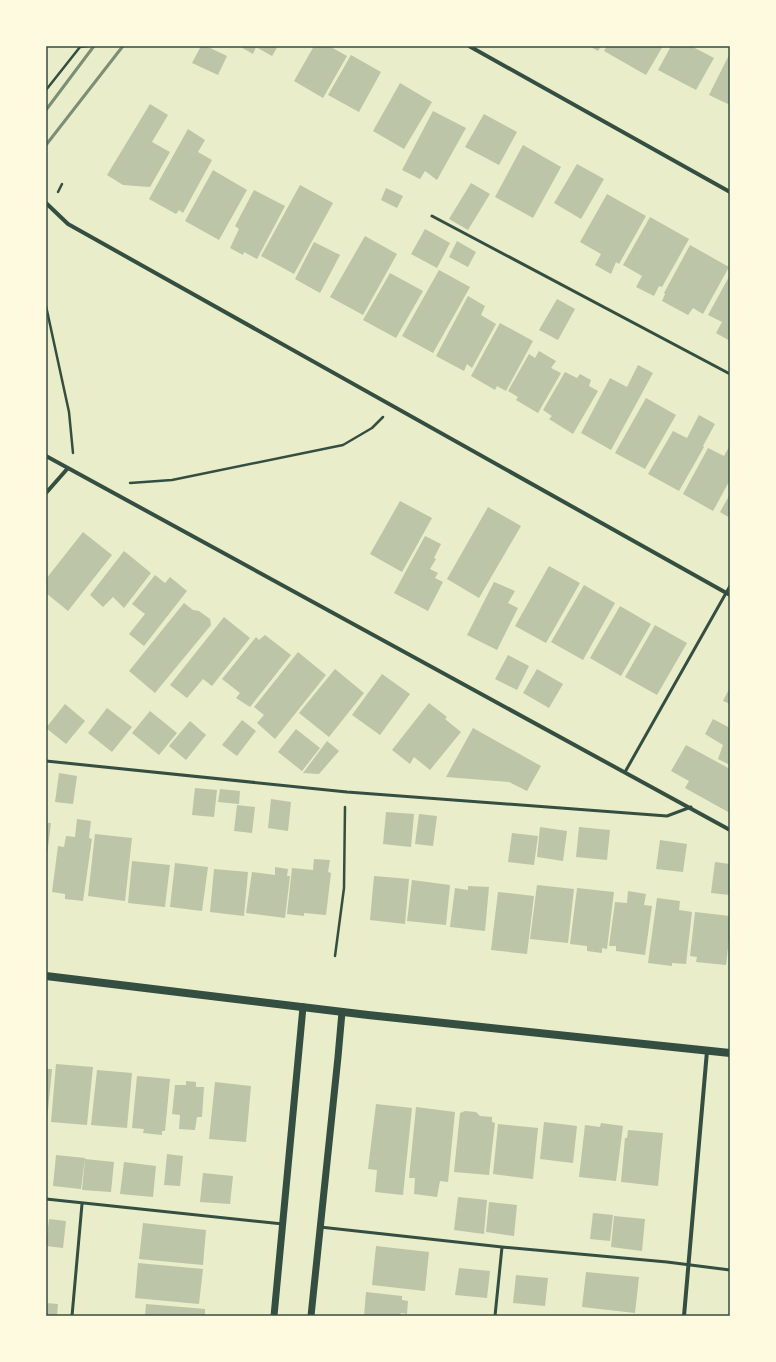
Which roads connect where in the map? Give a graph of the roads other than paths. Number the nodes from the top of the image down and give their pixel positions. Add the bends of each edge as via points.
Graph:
1 (469, 46) edge
2 (730, 192) edge
3 (46, 203) edge
4 (432, 216) dead end
5 (730, 374) edge
6 (46, 456) edge
7 (68, 468) junction
8 (46, 493) edge
9 (730, 586) edge
10 (728, 594) edge
11 (46, 761) edge
12 (625, 772) junction
13 (691, 808) junction
14 (730, 830) edge
15 (46, 976) edge
16 (303, 1008) junction
17 (342, 1012) junction
18 (707, 1050) junction
19 (730, 1053) edge
20 (46, 1199) edge
21 (82, 1204) junction
22 (283, 1224) junction
23 (320, 1227) junction
24 (502, 1247) junction
25 (689, 1266) junction
26 (730, 1270) edge
27 (72, 1316) edge
28 (274, 1316) edge
29 (311, 1316) edge
30 (495, 1316) edge
31 (684, 1316) edge

1 - 2 street
3 - 10 street via 68,224
4 - 5 lane
6 - 7 street
7 - 8 street
7 - 12 street
9 - 10 lane
10 - 12 lane
11 - 13 lane via 347,792 667,816
12 - 13 street
13 - 14 street
15 - 16 main road
16 - 17 main road
16 - 22 street
17 - 18 main road
17 - 23 street
18 - 19 main road
18 - 25 street
20 - 21 lane
21 - 22 lane
21 - 27 lane
22 - 28 street
23 - 24 lane
23 - 29 street
24 - 25 lane
24 - 30 lane
25 - 26 lane
25 - 31 street

